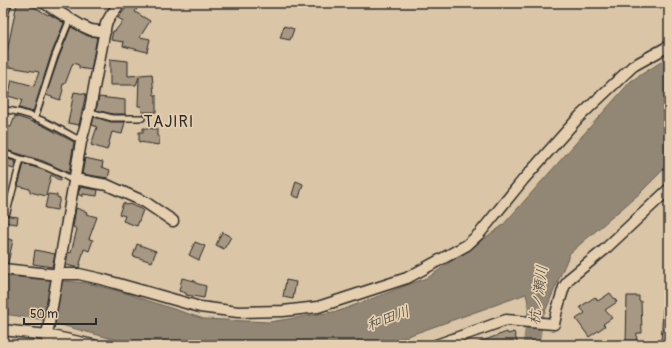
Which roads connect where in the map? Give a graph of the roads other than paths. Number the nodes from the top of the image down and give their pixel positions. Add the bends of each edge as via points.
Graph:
1 (9, 3) edge
2 (44, 3) edge
3 (120, 3) edge
4 (70, 19) junction
5 (3, 20) edge
6 (105, 32) junction
7 (669, 46) edge
8 (3, 110) edge
9 (90, 112) junction
10 (35, 118) junction
11 (142, 118) dead end
12 (81, 142) junction
13 (3, 154) edge
14 (21, 159) junction
15 (74, 180) junction
16 (669, 188) edge
17 (3, 211) edge
18 (173, 221) dead end
19 (3, 269) edge
20 (57, 276) junction
21 (3, 330) edge
22 (49, 336) edge
23 (93, 345) edge
24 (436, 345) edge

1 - 5 lane
2 - 4 street
3 - 6 street via 106,24
4 - 6 street via 91,30
4 - 10 lane
6 - 9 street
7 - 20 street via 634,66 579,117 467,245 407,278 318,307 238,312 200,307 79,274
8 - 10 lane via 12,110
9 - 11 lane via 112,118
9 - 12 street
10 - 12 lane
12 - 15 street
13 - 14 lane
14 - 15 lane via 42,164
14 - 17 lane via 7,212
15 - 18 street via 107,185 145,202
15 - 20 street
16 - 24 street via 604,250 570,278 564,287 554,324 506,320
19 - 20 street
20 - 22 street
21 - 22 street
22 - 23 street

